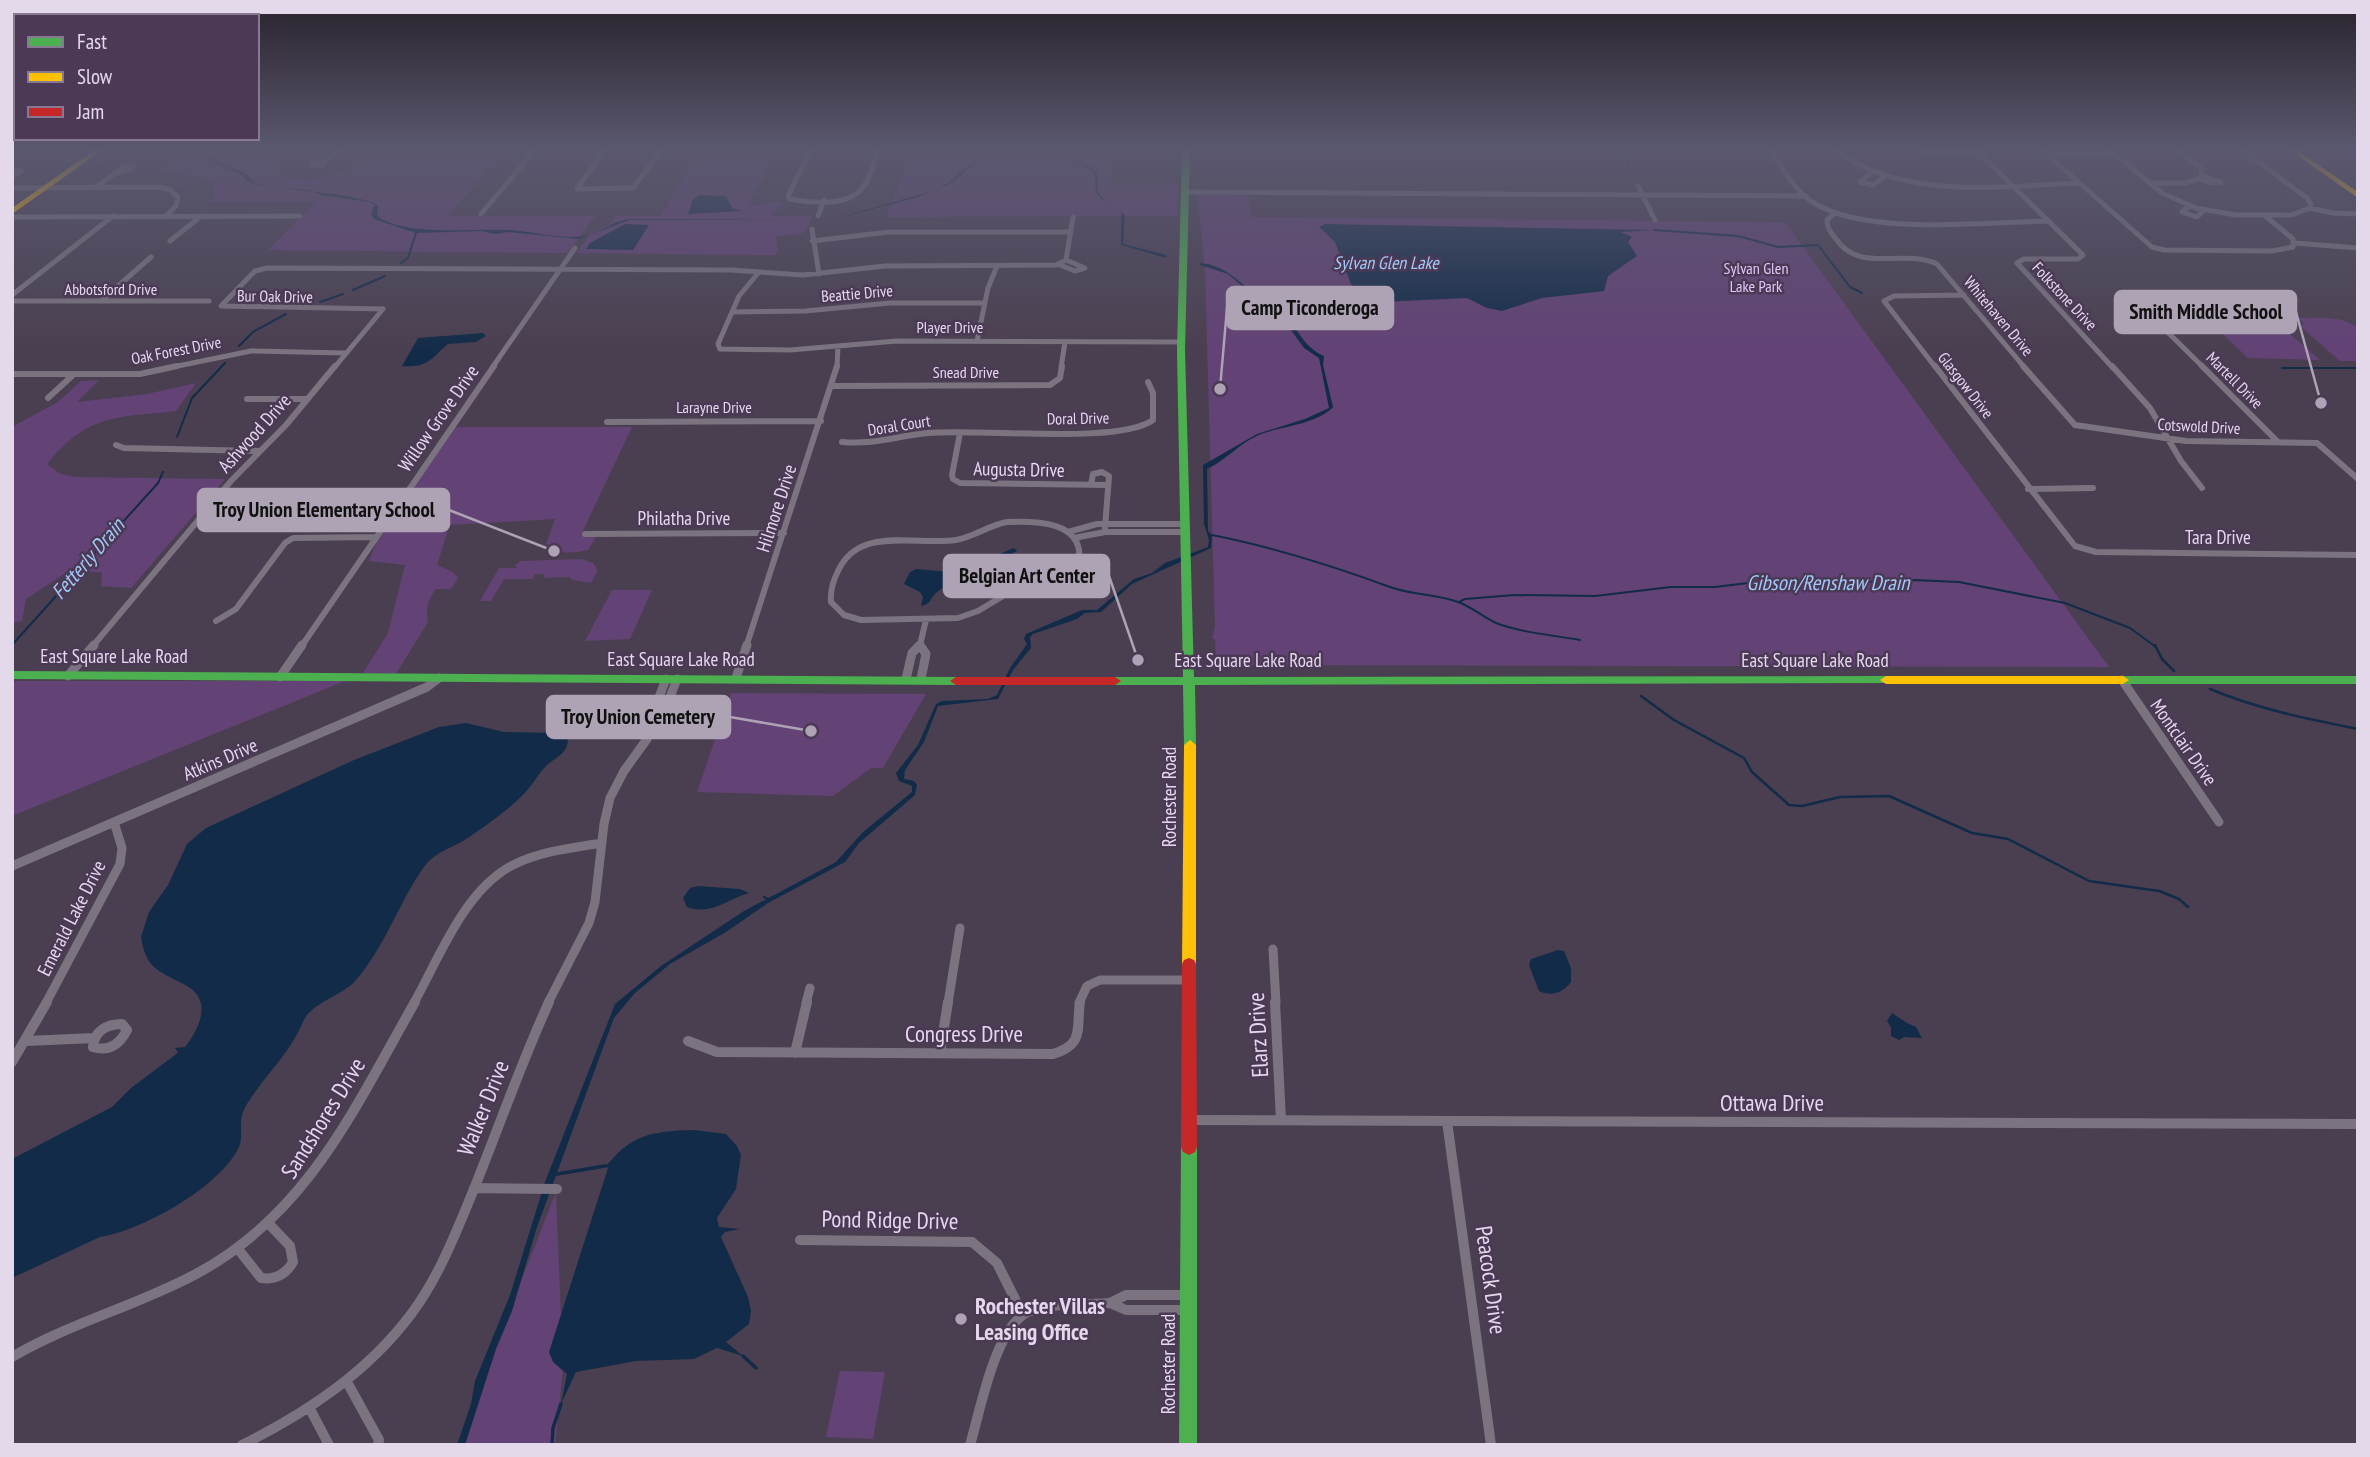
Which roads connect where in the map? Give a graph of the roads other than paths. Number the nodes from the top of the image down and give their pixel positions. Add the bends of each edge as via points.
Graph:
1 (112, 217) edge
2 (200, 217) edge
3 (1073, 217) edge
4 (1184, 217) edge
5 (1654, 217) edge
6 (1831, 217) edge
7 (1850, 217) edge
8 (2045, 217) edge
9 (2119, 217) edge
10 (2267, 217) edge
11 (1655, 220) dead end
12 (2049, 221) junction
13 (812, 229) dead end
14 (1071, 232) junction
15 (170, 241) dead end
16 (812, 241) junction
17 (2295, 243) junction
18 (575, 248) dead end
19 (2358, 248) edge
20 (151, 257) dead end
21 (996, 266) junction
22 (559, 271) junction
23 (759, 272) junction
24 (819, 274) junction
25 (12, 295) edge
26 (1964, 295) junction
27 (2172, 299) dead end
28 (12, 301) edge
29 (100, 301) junction
30 (209, 302) dead end
31 (985, 303) junction
32 (383, 309) joint
33 (732, 312) junction
34 (977, 341) junction
35 (1065, 342) junction
36 (1181, 342) junction
37 (838, 346) junction
38 (345, 353) junction
39 (12, 374) edge
40 (73, 375) junction
41 (1148, 382) dead end
42 (832, 386) junction
43 (48, 398) dead end
44 (247, 399) dead end
45 (307, 399) junction
46 (821, 421) junction
47 (607, 422) dead end
48 (2080, 427) joint
49 (960, 433) junction
50 (2169, 439) junction
51 (842, 442) dead end
52 (2278, 442) junction
53 (116, 445) dead end
54 (260, 451) junction
55 (2358, 479) edge
56 (1091, 485) junction
57 (1108, 485) junction
58 (2092, 488) dead end
59 (2202, 488) dead end
60 (2028, 489) junction
61 (1105, 528) junction
62 (1184, 528) junction
63 (784, 533) junction
64 (585, 534) dead end
65 (1071, 535) junction
66 (376, 537) junction
67 (2079, 548) joint
68 (2358, 555) edge
69 (926, 620) junction
70 (216, 621) dead end
71 (920, 645) junction
72 (12, 675) edge
73 (68, 676) junction
74 (280, 677) junction
75 (439, 678) junction
76 (736, 678) junction
77 (672, 679) junction
78 (906, 679) junction
79 (921, 679) junction
80 (1189, 680) junction
81 (2122, 680) junction
82 (2358, 680) edge
83 (114, 822) junction
84 (2219, 822) dead end
85 (602, 843) junction
86 (12, 866) edge
87 (960, 928) dead end
88 (1273, 949) dead end
89 (1188, 980) junction
90 (810, 988) dead end
91 (94, 1038) dead end
92 (26, 1041) junction
93 (688, 1041) dead end
94 (795, 1053) junction
95 (940, 1054) junction
96 (12, 1062) edge
97 (1187, 1120) junction
98 (1282, 1120) junction
99 (1447, 1121) junction
100 (2358, 1124) edge
101 (474, 1188) junction
102 (557, 1189) dead end
103 (269, 1224) junction
104 (800, 1240) dead end
105 (238, 1249) junction
106 (1187, 1295) junction
107 (1110, 1303) junction
108 (1187, 1310) junction
109 (1023, 1315) junction
110 (12, 1357) edge
111 (347, 1382) junction
112 (310, 1409) junction
113 (242, 1445) edge
114 (329, 1445) edge
115 (378, 1445) edge
116 (970, 1445) edge
117 (1188, 1445) edge
118 (1491, 1445) edge

1 - 25 street
2 - 15 street
3 - 14 street
4 - 36 main road, Rochester Road
5 - 11 street
6 - 26 street, Whitehaven Drive via 1827,227 1848,254 1931,261
7 - 12 street via 1876,222
8 - 12 street, Folkstone Drive
9 - 17 street via 2155,248 2280,250
10 - 17 street
12 - 50 street, Folkstone Drive via 2082,257 2024,259 2018,266 2150,408
13 - 16 street
14 - 16 street via 889,232
14 - 21 street via 1064,262
16 - 24 street
17 - 19 street
18 - 22 street, Willow Grove Drive
20 - 29 street
21 - 24 street via 886,266
21 - 31 street
22 - 23 street
22 - 32 street, Bur Oak Drive via 260,269 221,306
22 - 66 street, Willow Grove Drive
23 - 24 street
23 - 33 street
26 - 48 street, Whitehaven Drive via 2067,418
26 - 60 street, Glasgow Drive via 1891,296 1884,301
27 - 52 street, Martell Drive via 2138,303
28 - 29 street, Abbotsford Drive
29 - 30 street, Abbotsford Drive
31 - 33 street, Beattie Drive
31 - 34 street
32 - 38 street, Ashwood Drive
33 - 37 street, Player Drive via 720,349 790,351
34 - 35 street, Player Drive
34 - 37 street, Player Drive
35 - 36 street, Player Drive
35 - 42 street, Snead Drive via 1060,379 1050,385
36 - 62 main road, Rochester Road
37 - 42 street, Hilmore Drive
38 - 40 street, Oak Forest Drive via 251,351 140,374
38 - 45 street, Ashwood Drive
39 - 40 street, Oak Forest Drive
40 - 43 street
41 - 49 street, Doral Drive via 1153,393 1153,420 1143,427 1104,432
42 - 46 street, Hilmore Drive
44 - 45 street
45 - 54 street, Ashwood Drive
46 - 47 street, Larayne Drive
46 - 63 street, Hilmore Drive
48 - 50 street, Cotswold Drive
49 - 51 street, Doral Court via 912,435 868,444
49 - 56 street, Augusta Drive via 952,475 956,482
50 - 52 street, Cotswold Drive
50 - 59 street, Folkstone Drive
52 - 55 street, Cotswold Drive via 2317,443
53 - 54 street
54 - 73 street, Ashwood Drive
56 - 57 street, Augusta Drive
56 - 57 street, Augusta Drive via 1093,474 1105,473
57 - 61 street
58 - 60 street
60 - 67 street, Glasgow Drive via 2068,541
61 - 62 street
61 - 65 street
62 - 80 main road, Rochester Road
63 - 64 street, Philatha Drive
63 - 76 street, Hilmore Drive
65 - 69 street via 1080,548 1080,557 1071,568 1023,584 971,615
65 - 69 street via 1043,522 1002,523 955,540 867,544 850,551 840,562 830,598 839,613 861,620
66 - 70 street via 293,538 236,609
66 - 74 street, Willow Grove Drive
67 - 68 street, Tara Drive via 2096,552
69 - 71 street
71 - 78 street via 912,653
71 - 79 street via 926,654
72 - 73 main road, East Square Lake Road
73 - 74 main road, East Square Lake Road
74 - 75 main road, East Square Lake Road
75 - 77 main road, East Square Lake Road
75 - 83 street, Atkins Drive
76 - 77 main road, East Square Lake Road
76 - 78 main road, East Square Lake Road
77 - 85 street, Walker Drive via 667,705 616,784
78 - 79 main road, East Square Lake Road
79 - 80 main road, East Square Lake Road
80 - 81 main road, East Square Lake Road
80 - 89 main road, Rochester Road
81 - 82 main road, East Square Lake Road
81 - 84 street, Montclair Drive
83 - 86 street, Atkins Drive
83 - 92 street, Emerald Lake Drive via 120,864
85 - 101 street, Walker Drive via 589,923 548,1004
85 - 103 street, Sandshores Drive via 532,855 486,882 326,1158
87 - 95 street
88 - 98 street, Elarz Drive
89 - 95 street, Congress Drive via 1100,980 1087,985 1081,993 1077,1041 1065,1052
89 - 97 main road, Rochester Road
90 - 94 street
91 - 92 street
92 - 96 street, Emerald Lake Drive
93 - 94 street, Congress Drive via 717,1052
94 - 95 street, Congress Drive
97 - 98 street, Ottawa Drive
97 - 106 main road, Rochester Road
98 - 99 street, Ottawa Drive
99 - 100 street, Ottawa Drive
99 - 118 street, Peacock Drive
101 - 102 street
101 - 111 street, Walker Drive via 446,1257 418,1306
103 - 105 street, Sandshores Drive
103 - 105 street via 292,1249 293,1260 286,1271 273,1279 261,1278
104 - 109 street, Pond Ridge Drive via 972,1242 995,1259
105 - 110 street, Sandshores Drive via 198,1273
106 - 107 street via 1126,1294
106 - 108 main road, Rochester Road
107 - 108 street via 1126,1310
107 - 109 street via 1042,1308
108 - 117 main road, Rochester Road
109 - 116 street via 1002,1342
111 - 112 street, Walker Drive
111 - 115 street
112 - 113 street, Walker Drive
112 - 114 street

